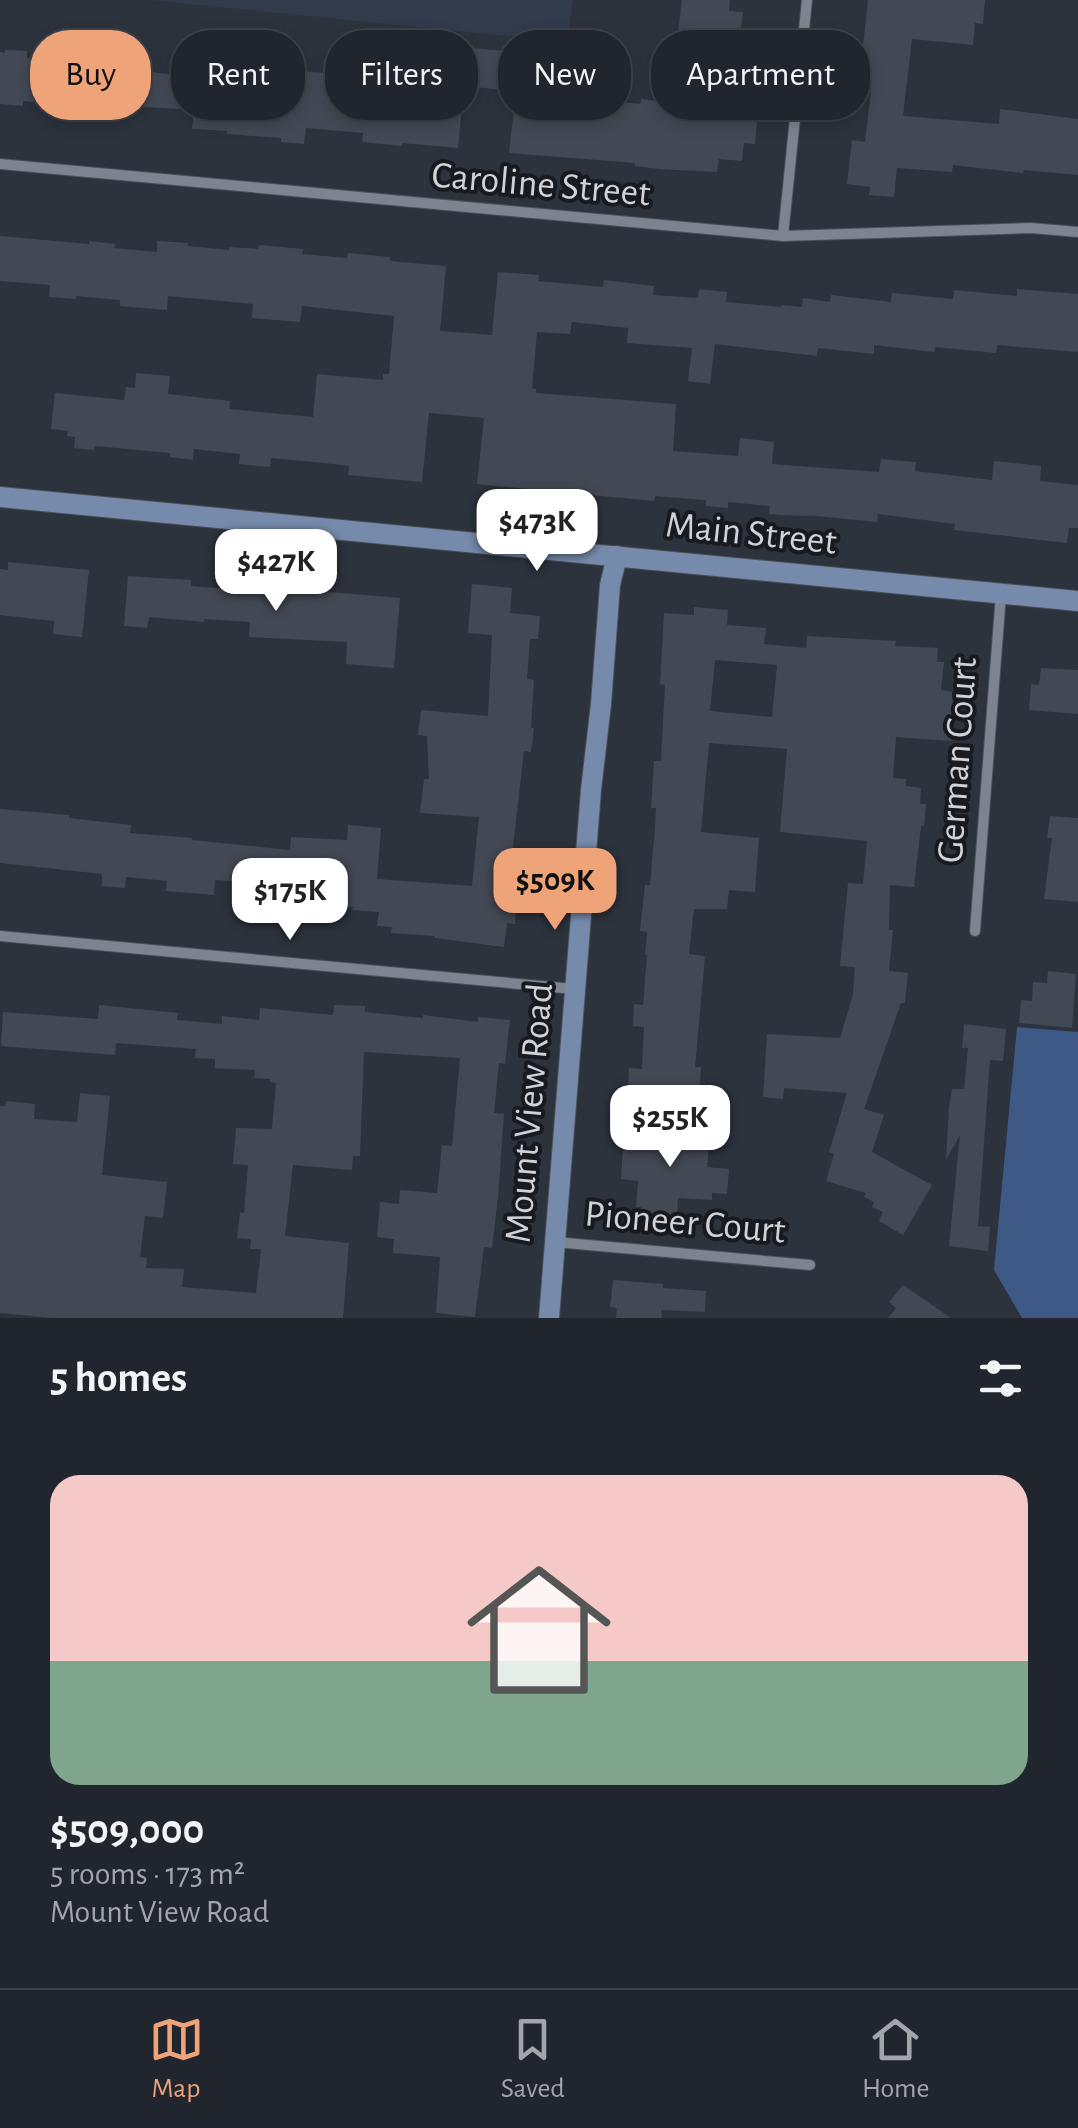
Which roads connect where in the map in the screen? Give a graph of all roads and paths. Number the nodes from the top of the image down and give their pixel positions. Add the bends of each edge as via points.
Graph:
1 (808, 0) edge
2 (0, 164) edge
3 (1078, 232) edge
4 (783, 236) junction
5 (0, 497) edge
6 (617, 556) junction
7 (1001, 594) junction
8 (1078, 601) edge
9 (975, 931) dead end
10 (0, 936) edge
11 (576, 989) junction
12 (555, 1242) junction
13 (810, 1265) dead end
14 (549, 1318) edge

1 - 4 street
2 - 4 street, Caroline Street
3 - 4 street, Caroline Street
5 - 6 street, Main Street
6 - 7 street, Main Street
6 - 11 street, Mount View Road
7 - 8 street, Main Street
7 - 9 street, German Court
10 - 11 street
11 - 12 street, Mount View Road
12 - 13 street, Pioneer Court
12 - 14 street, Mount View Road

